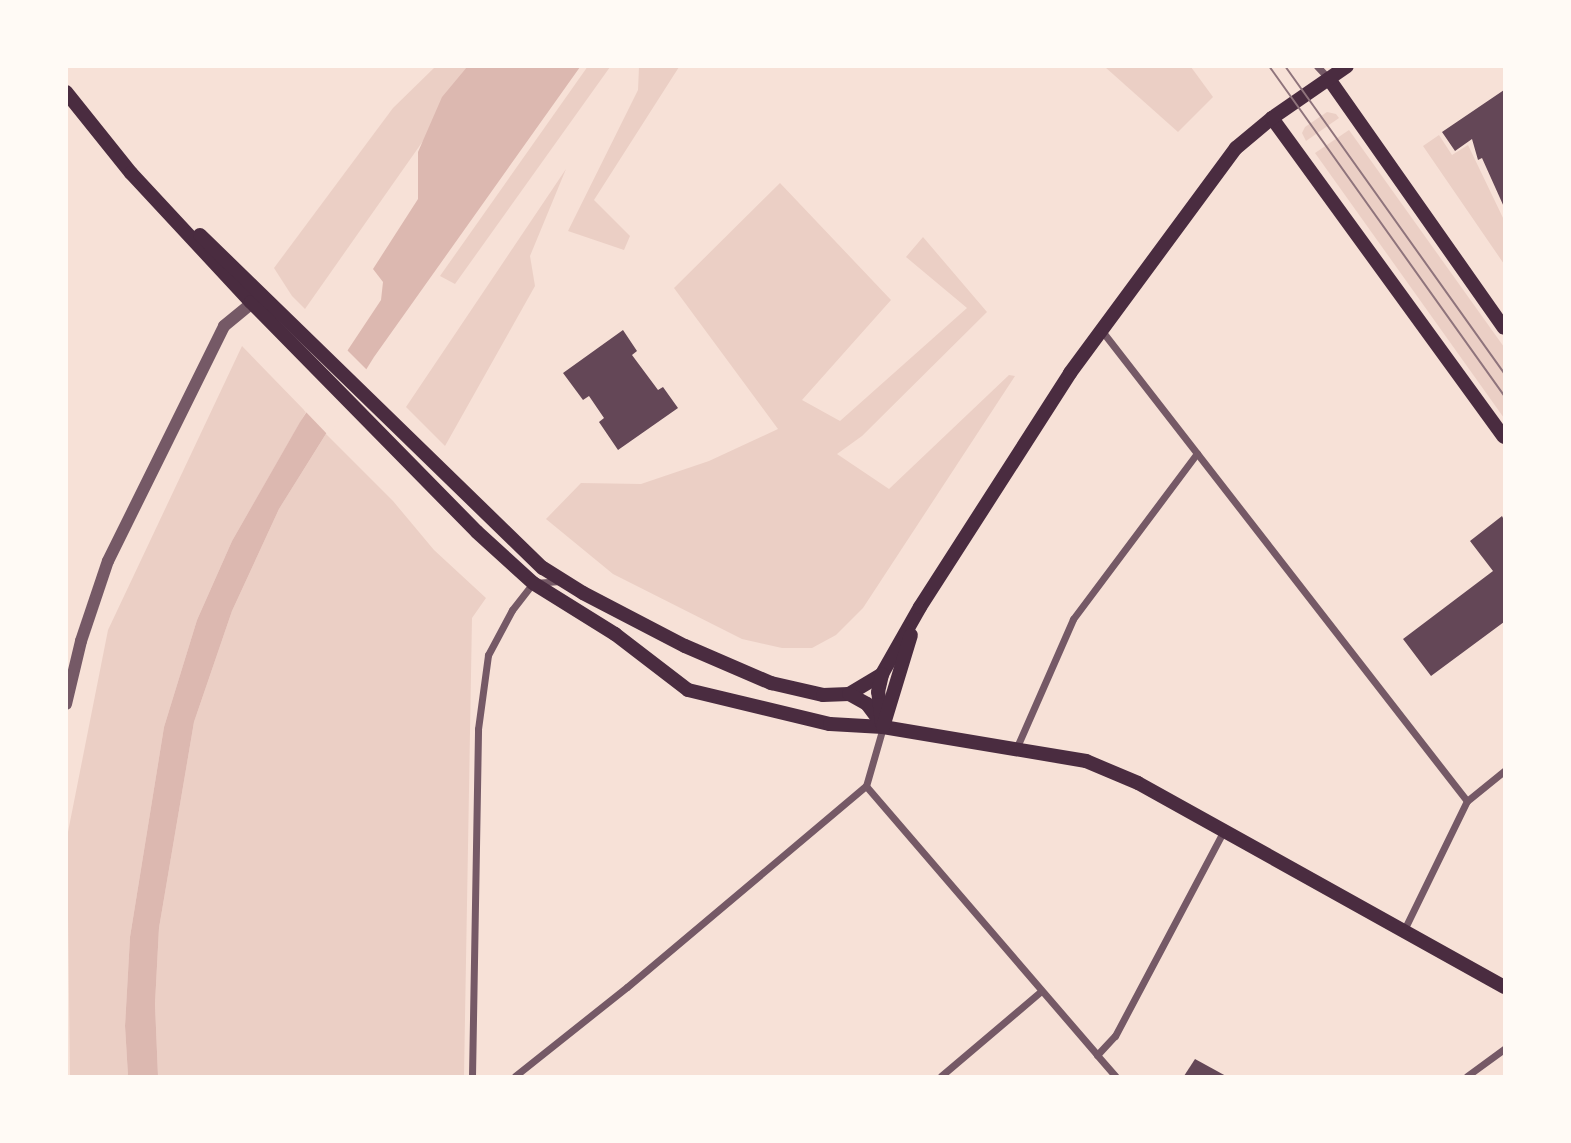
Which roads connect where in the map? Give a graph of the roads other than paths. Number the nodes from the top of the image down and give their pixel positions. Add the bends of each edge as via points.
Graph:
1 (1317, 66) edge
2 (1347, 66) edge
3 (1329, 79) junction
4 (66, 92) edge
5 (1272, 118) junction
6 (257, 299) junction
7 (273, 315) junction
8 (1504, 328) edge
9 (1102, 331) junction
10 (1504, 437) edge
11 (1197, 453) junction
12 (563, 581) junction
13 (533, 583) junction
14 (920, 607) junction
15 (882, 674) junction
16 (849, 694) junction
17 (66, 704) edge
18 (883, 727) junction
19 (1016, 749) junction
20 (1504, 771) edge
21 (866, 786) junction
22 (1467, 801) junction
23 (1224, 830) junction
24 (1404, 930) junction
25 (1504, 987) edge
26 (1040, 992) junction
27 (1504, 1049) edge
28 (1097, 1055) junction
29 (472, 1076) edge
30 (515, 1076) edge
31 (941, 1076) edge
32 (1115, 1076) edge
33 (1467, 1076) edge

1 - 3 street
2 - 3 main road
3 - 5 main road
3 - 8 main road
4 - 6 main road via 131,173
5 - 9 main road via 1236,148
5 - 10 main road
6 - 7 main road
6 - 17 street via 224,326 108,561
7 - 12 main road via 543,568
7 - 13 main road via 419,473
9 - 11 street
9 - 14 main road via 1070,373
11 - 19 street via 1073,619
11 - 22 street
12 - 13 street
12 - 16 main road via 685,646 771,683 823,695
13 - 18 main road via 615,634 688,691 830,724
13 - 29 street via 488,655 478,729
14 - 15 main road
14 - 18 main road
15 - 16 main road
15 - 18 main road via 878,692
16 - 18 main road via 875,710
18 - 19 main road
18 - 21 street
19 - 23 main road via 1086,761 1138,783
20 - 22 street
21 - 26 street
21 - 30 street
22 - 24 street
23 - 24 main road
23 - 28 street via 1115,1036
24 - 25 main road
26 - 28 street
26 - 31 street
27 - 33 street
28 - 32 street

